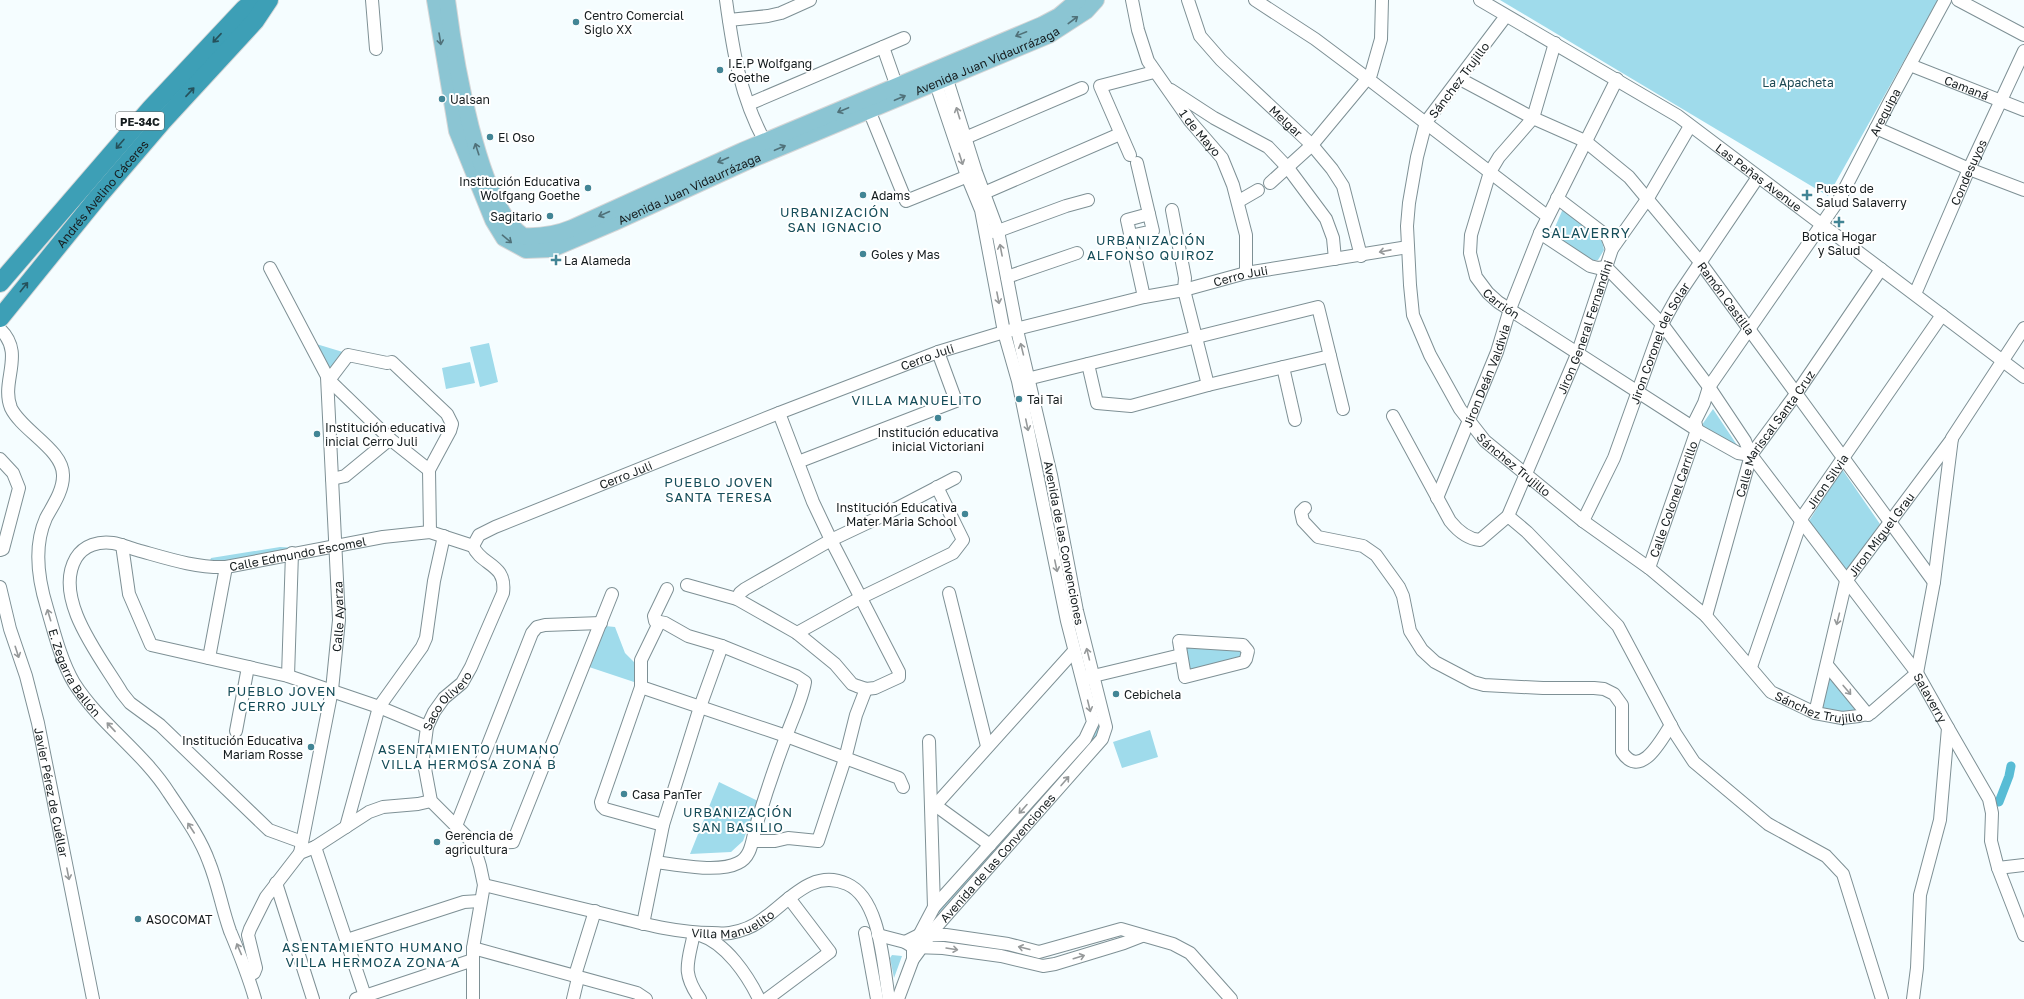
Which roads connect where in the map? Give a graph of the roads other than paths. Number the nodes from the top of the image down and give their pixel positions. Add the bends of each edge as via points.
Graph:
1 (269, 0) edge
2 (282, 0) edge
3 (372, 0) edge
4 (435, 0) edge
5 (447, 0) edge
6 (726, 0) edge
7 (810, 0) edge
8 (1078, 0) edge
9 (1096, 0) edge
10 (1132, 0) edge
11 (1188, 0) edge
12 (1255, 0) edge
13 (1382, 0) edge
14 (1480, 0) edge
15 (1945, 0) edge
16 (1958, 0) edge
17 (251, 8) edge
18 (1506, 16) junction
19 (729, 20) junction
20 (2024, 35) edge
21 (904, 38) dead end
22 (1555, 43) junction
23 (883, 47) junction
24 (376, 49) dead end
25 (2024, 51) edge
26 (1910, 65) junction
27 (1154, 72) junction
28 (939, 74) junction
29 (1368, 78) junction
30 (1460, 79) junction
31 (1616, 79) junction
32 (1163, 84) junction
33 (897, 87) junction
34 (1082, 88) dead end
35 (458, 100) junction
36 (2002, 100) junction
37 (749, 104) junction
38 (867, 106) junction
39 (2024, 110) edge
40 (1533, 118) junction
41 (1426, 122) junction
42 (1690, 126) junction
43 (1876, 128) junction
44 (1120, 134) junction
45 (961, 140) junction
46 (1585, 141) junction
47 (765, 142) junction
48 (1312, 145) junction
49 (1288, 168) junction
50 (1969, 169) junction
51 (1490, 172) junction
52 (972, 174) junction
53 (1758, 177) junction
54 (1270, 183) dead end
55 (1258, 190) dead end
56 (2024, 190) edge
57 (984, 193) junction
58 (1557, 198) junction
59 (1648, 198) junction
60 (1088, 200) dead end
61 (1239, 201) junction
62 (1172, 210) dead end
63 (1149, 214) junction
64 (1547, 216) junction
65 (1822, 224) junction
66 (998, 231) junction
67 (986, 233) junction
68 (1540, 233) junction
69 (1130, 236) junction
70 (1408, 247) junction
71 (1612, 249) junction
72 (1077, 253) dead end
73 (1361, 256) junction
74 (1335, 259) junction
75 (1700, 262) junction
76 (1606, 267) junction
77 (270, 268) dead end
78 (1881, 269) junction
79 (1246, 273) junction
80 (1007, 277) junction
81 (0, 283) edge
82 (1184, 290) junction
83 (1915, 294) junction
84 (1144, 297) junction
85 (1510, 309) junction
86 (1942, 315) junction
87 (0, 318) edge
88 (1662, 324) junction
89 (2024, 328) edge
90 (0, 329) edge
91 (1017, 330) junction
92 (1749, 330) junction
93 (1004, 332) junction
94 (1196, 336) junction
95 (938, 352) junction
96 (1578, 352) junction
97 (1330, 356) junction
98 (2003, 362) junction
99 (1088, 364) junction
100 (1283, 366) junction
101 (2024, 377) edge
102 (328, 379) junction
103 (1023, 379) junction
104 (1208, 385) junction
105 (1709, 387) junction
106 (1637, 390) junction
107 (1796, 394) junction
108 (1343, 409) dead end
109 (779, 413) junction
110 (1393, 416) dead end
111 (1295, 420) dead end
112 (1468, 420) junction
113 (1698, 430) junction
114 (1952, 438) junction
115 (390, 440) junction
116 (1751, 455) junction
117 (1842, 458) junction
118 (0, 460) edge
119 (798, 462) junction
120 (429, 470) junction
121 (1526, 475) junction
122 (955, 478) dead end
123 (332, 479) junction
124 (937, 487) junction
125 (1437, 498) junction
126 (1305, 508) dead end
127 (1508, 516) junction
128 (1584, 521) junction
129 (1802, 522) junction
130 (1889, 522) junction
131 (430, 532) junction
132 (444, 536) junction
133 (830, 540) junction
134 (1064, 541) junction
135 (1052, 544) junction
136 (122, 545) junction
137 (336, 546) junction
138 (473, 546) junction
139 (0, 550) edge
140 (292, 553) junction
141 (226, 567) junction
142 (1649, 568) junction
143 (1846, 581) junction
144 (1934, 582) junction
145 (687, 585) dead end
146 (0, 587) edge
147 (667, 589) dead end
148 (949, 593) dead end
149 (612, 594) dead end
150 (860, 598) junction
151 (737, 599) junction
152 (1706, 616) junction
153 (601, 623) junction
154 (659, 623) junction
155 (797, 633) junction
156 (722, 646) junction
157 (1074, 651) junction
158 (1181, 655) junction
159 (209, 658) junction
160 (1826, 665) junction
161 (1751, 667) junction
162 (248, 668) junction
163 (1917, 673) junction
164 (288, 676) junction
165 (1088, 677) junction
166 (641, 687) junction
167 (866, 689) junction
168 (332, 690) junction
169 (379, 707) junction
170 (700, 707) junction
171 (1815, 713) junction
172 (1868, 715) junction
173 (1671, 725) junction
174 (427, 727) junction
175 (1948, 728) junction
176 (236, 731) dead end
177 (786, 736) junction
178 (929, 741) dead end
179 (987, 746) junction
180 (845, 759) junction
181 (903, 787) dead end
182 (431, 801) junction
183 (934, 807) junction
184 (663, 825) junction
185 (456, 826) junction
186 (346, 827) junction
187 (754, 841) junction
188 (473, 843) junction
189 (990, 845) junction
190 (301, 847) junction
191 (315, 847) junction
192 (656, 862) junction
193 (2024, 865) edge
194 (1998, 868) junction
195 (276, 883) junction
196 (484, 885) junction
197 (788, 898) junction
198 (480, 901) junction
199 (934, 907) junction
200 (594, 912) junction
201 (643, 924) junction
202 (694, 933) junction
203 (865, 933) dead end
204 (878, 935) junction
205 (924, 935) junction
206 (2024, 935) edge
207 (1142, 936) junction
208 (347, 940) junction
209 (913, 949) junction
210 (473, 954) junction
211 (249, 975) junction
212 (578, 978) junction
213 (362, 998) edge
214 (93, 999) edge
215 (255, 999) edge
216 (313, 999) edge
217 (473, 999) edge
218 (573, 999) edge
219 (646, 999) edge
220 (700, 999) edge
221 (759, 999) edge
222 (767, 999) edge
223 (877, 999) edge
224 (889, 999) edge
225 (898, 999) edge
226 (1231, 999) edge
227 (1882, 999) edge
228 (1912, 999) edge

1 - 17 highway, Andrés Avelino Cáceres / PE-34C
2 - 17 highway via 274,8
3 - 24 street
4 -> 35 main road, Avenida Juan Vidaurrázaga
5 - 35 main road, Avenida Juan Vidaurrázaga
6 - 19 street
7 - 19 street via 781,13
8 -> 28 main road, Avenida Juan Vidaurrázaga via 1042,26
28 -> 9 main road, Avenida Juan Vidaurrázaga via 1049,35 1081,14
10 - 27 street, 1 de Mayo via 1142,45
11 - 48 street, Melgar via 1200,36 1221,60
12 - 29 street
13 - 29 street via 1381,39
14 - 18 street, Las Peñas Avenue
15 - 26 street, Arequipa
16 - 20 street
17 -> 81 highway, Andrés Avelino Cáceres / PE-34C via 151,108
87 -> 17 highway, Andrés Avelino Cáceres / PE-34C via 163,121
18 - 22 street, Las Peñas Avenue
18 - 30 street, Sánchez Trujillo
19 - 37 street via 739,76
21 - 23 street
22 - 31 street, Las Peñas Avenue
22 - 40 street, Carrión
23 - 33 street
23 - 37 street
25 - 36 street, Condesuyos
26 - 36 street, Camaná via 1996,100
26 - 43 street, Arequipa
27 - 32 street, 1 de Mayo
27 - 44 street via 1100,86
28 - 33 main road, Avenida Juan Vidaurrázaga
38 -> 28 main road, Avenida Juan Vidaurrázaga
28 - 45 street, Avenida de las Convenciones
29 - 41 street
29 - 48 street
30 - 40 street, Ramón Castilla
30 - 41 street, Sánchez Trujillo
31 - 42 street, Las Peñas Avenue
31 - 46 street, Jiron Deán Valdivia
32 - 49 street via 1214,118 1268,147
32 - 61 street, 1 de Mayo via 1222,158
33 - 38 main road, Avenida Juan Vidaurrázaga
34 - 45 street
35 -> 38 main road, Avenida Juan Vidaurrázaga via 457,131 488,209 504,238 526,250 552,249
47 -> 35 main road, Avenida Juan Vidaurrázaga via 554,235 523,236 510,224 495,195
36 - 39 street, Camaná
36 - 50 street, Condesuyos
37 - 47 street
38 -> 47 main road, Avenida Juan Vidaurrázaga
38 - 52 street via 906,201
40 - 46 street, Ramón Castilla
40 - 51 street, Carrión via 1499,157
41 - 51 street
41 - 70 street, Sánchez Trujillo via 1409,203
42 - 53 street, Las Peñas Avenue
42 - 59 street, Jiron General Fernandini
43 - 50 street
43 - 65 street, Arequipa via 1840,198
44 - 57 street
44 - 63 street via 1134,159
45 - 52 street, Avenida de las Convenciones
46 - 58 street, Jiron Deán Valdivia
46 - 59 street, Ramón Castilla via 1629,177
48 - 49 street
48 - 73 street, Melgar via 1343,186
49 - 54 street
49 - 74 street via 1326,219 1333,238
50 - 56 street
50 - 83 street, Condesuyos
51 - 64 street
51 - 85 street, Carrión via 1475,218 1470,253 1476,277 1481,285 1498,302
52 - 57 street, Avenida de las Convenciones
52 - 67 street, Avenida de las Convenciones
53 - 65 street, Las Peñas Avenue
53 - 75 street, Jiron Coronel del Solar
55 - 61 street
57 - 66 street, Avenida de las Convenciones
58 - 64 street, Jiron Deán Valdivia
58 - 71 street via 1607,236
59 - 71 street, Jiron General Fernandini
59 - 75 street, Ramón Castilla
60 - 66 street
61 - 79 street, 1 de Mayo via 1246,235
62 - 82 street via 1185,278
63 - 69 street via 1127,220
63 - 69 street via 1153,231
64 - 68 street, Jiron Deán Valdivia
65 - 78 street, Las Peñas Avenue
65 - 92 street
66 - 67 street
80 -> 66 street, Avenida de las Convenciones
67 -> 93 street, Avenida de las Convenciones
68 - 76 street via 1590,266
68 - 85 street, Jiron Deán Valdivia
69 - 84 street
70 -> 73 street, Cerro Juli
70 - 112 street, Sánchez Trujillo via 1413,315 1446,387
71 - 76 street, Jiron General Fernandini
72 - 80 street
73 - 74 street, Cerro Juli
74 - 79 street, Cerro Juli
75 - 88 street, Jiron Coronel del Solar
75 - 92 street, Ramón Castilla
76 - 88 street
76 - 96 street, Jiron General Fernandini
77 - 102 street
78 - 83 street, Las Peñas Avenue
78 - 107 street, Calle Mariscal Santa Cruz
79 - 82 street, Cerro Juli
80 - 91 street, Avenida de las Convenciones
82 - 84 street, Cerro Juli
82 - 94 street
83 - 86 street, Las Peñas Avenue
84 - 91 street, Cerro Juli
85 - 96 street, Carrión
85 - 112 street, Jiron Deán Valdivia via 1497,352
86 - 98 street, Las Peñas Avenue
86 - 117 street, Jiron Silvia
88 - 105 street
88 - 106 street, Jiron Coronel del Solar
89 - 98 street, Salaverry
211 -> 90 street, E. Zegarra Ballón via 231,932 203,848 154,772 79,690 63,658 45,599 39,573 38,552 41,532 62,486 62,468 52,452 21,424 10,408 7,393 11,343
91 - 93 street, Cerro Juli
103 -> 91 street, Avenida de las Convenciones
92 - 105 street
92 - 107 street, Ramón Castilla
93 - 95 street, Cerro Juli
93 - 103 street, Avenida de las Convenciones
94 - 97 street via 1318,307
94 - 99 street
94 - 104 street
95 - 109 street, Cerro Juli
95 - 119 street via 956,401
96 - 106 street, Carrión
96 - 121 street, Jiron General Fernandini
97 - 100 street
97 - 108 street
98 - 101 street, Las Peñas Avenue
98 - 114 street, Salaverry
99 - 103 street
99 - 104 street via 1097,403 1130,406
100 - 104 street
100 - 111 street
102 - 115 street
102 - 120 street via 348,355 392,362 447,414 452,424
102 - 123 street, Calle Ayarza
103 - 134 street, Avenida de las Convenciones via 1051,475
103 -> 135 street, Avenida de las Convenciones
105 - 113 street, Calle Colonel Carrillo via 1695,421
105 - 116 street
106 - 113 street, Carrión
106 - 128 street, Jiron Coronel del Solar via 1614,458
107 - 116 street, Calle Mariscal Santa Cruz
107 - 117 street, Ramón Castilla
109 - 119 street
109 - 138 street, Cerro Juli via 484,532 479,535
110 - 125 street
112 - 121 street, Sánchez Trujillo via 1485,441
112 - 125 street, Jiron Deán Valdivia
113 - 116 street, Carrión via 1738,453
113 - 142 street, Calle Colonel Carrillo
114 - 130 street, Jiron Miguel Grau
114 - 144 street, Salaverry
115 - 120 street
115 - 123 street via 345,476
116 - 129 street
116 - 152 street, Calle Mariscal Santa Cruz
117 - 129 street, Jiron Silvia via 1803,516
117 - 130 street, Ramón Castilla
118 - 139 street via 13,473 19,488 3,549
119 - 133 street
120 - 131 street
121 - 127 street, Jiron General Fernandini
121 - 128 street, Sánchez Trujillo
122 - 124 street
123 - 137 street, Calle Ayarza
124 - 133 street
124 - 150 street via 963,540 953,553
125 - 127 street via 1456,528 1475,540 1486,536
126 - 173 street via 1301,512 1303,521 1318,537 1363,546 1376,555 1403,596 1410,631 1422,650 1435,662 1484,685 1604,689 1614,694 1622,705 1622,752 1636,761 1646,759 1652,754
127 - 173 street via 1528,532 1613,619
128 - 142 street, Sánchez Trujillo
129 - 143 street
129 - 161 street, Jiron Silvia
130 - 143 street, Jiron Miguel Grau
130 - 144 street, Ramón Castilla
131 - 132 street, Calle Edmundo Escomel
131 - 137 street, Calle Edmundo Escomel
132 - 138 street, Calle Edmundo Escomel
132 - 169 street via 424,643
133 - 150 street
133 - 151 street via 745,589
134 - 135 street
165 -> 134 street, Avenida de las Convenciones
135 -> 157 street, Avenida de las Convenciones
136 - 141 street, Calle Edmundo Escomel via 187,564
136 - 159 street via 130,594 151,646
136 - 190 street, Calle Edmundo Escomel via 92,545 84,549 75,561 71,577 71,598 75,616 130,703 160,725 269,830
137 - 140 street, Calle Edmundo Escomel
137 - 168 street, Calle Ayarza via 339,620
138 - 174 street, Saco Olivero via 500,573 504,585 503,593 472,667 462,683 438,706
140 - 141 street, Calle Edmundo Escomel
140 - 164 street
141 - 159 street
142 - 152 street, Sánchez Trujillo
143 -> 160 street, Jiron Miguel Grau
143 - 163 street
144 - 163 street, Salaverry
145 - 151 street
146 -> 214 street, Javier Pérez de Cuéllar via 38,723
147 - 154 street via 654,620
148 - 179 street
149 - 153 street
150 - 155 street
150 - 167 street via 899,672 899,677 875,688
151 - 155 street
152 - 161 street, Sánchez Trujillo
153 - 185 street via 545,625 537,627 532,633
153 - 188 street via 513,842
154 - 156 street via 662,622 688,636
154 - 166 street via 642,660
155 - 167 street via 835,664 852,684
156 - 170 street
156 - 177 street via 805,682
157 - 165 street, Avenida de las Convenciones
157 - 179 street
158 - 158 street via 1185,677 1244,662 1248,651 1243,646 1179,641
158 - 165 street
159 - 162 street
160 - 171 street, Jiron Miguel Grau
160 -> 172 street
161 - 171 street, Sánchez Trujillo via 1771,692
162 - 164 street
162 - 176 street
163 - 172 street, Sánchez Trujillo
163 - 175 street, Salaverry
164 - 168 street
165 -> 189 street, Avenida de las Convenciones via 1093,722 1089,734
205 -> 165 street, Avenida de las Convenciones via 1102,739 1106,728 1105,722
166 - 170 street
166 - 184 street via 601,802 605,809
167 - 180 street via 856,715
168 - 169 street
168 - 190 street, Calle Ayarza
169 - 174 street
169 - 186 street
170 - 177 street
170 - 184 street
171 - 172 street, Sánchez Trujillo via 1842,718
173 - 227 street via 1687,753 1704,771 1768,824 1826,856 1842,874
174 - 182 street, Saco Olivero via 423,758
175 - 194 street via 1989,799 1992,812 1991,841
175 - 228 street, Salaverry via 1940,820 1920,895 1918,968
177 - 180 street
177 - 187 street via 757,822
178 - 183 street
179 - 183 street
180 - 181 street via 899,778
180 - 187 street via 818,841 788,838
182 - 185 street
182 - 186 street via 384,807 369,812
183 - 189 street
183 - 199 street
184 - 192 street
185 - 188 street
186 - 191 street
187 - 192 street via 746,857 738,864 696,868
188 - 196 street
189 - 199 street, Avenida de las Convenciones
190 - 191 street
190 - 195 street
191 - 208 street
192 - 201 street
193 - 194 street
194 - 206 street
195 - 211 street via 266,897 248,935 256,968 254,973
195 - 216 street
196 - 198 street
196 - 200 street, Villa Manuelito
197 - 202 street, Villa Manuelito via 764,919 749,927 728,934
197 - 204 street, Villa Manuelito via 815,882 838,880 848,884 863,895
197 - 222 street via 830,952
198 - 208 street via 464,902
198 - 210 street
199 - 205 street, Avenida de las Convenciones
200 - 201 street, Villa Manuelito
200 - 212 street via 576,972
201 - 202 street, Villa Manuelito
202 - 220 street via 686,973
202 - 221 street via 717,944 750,979
203 - 223 street
204 - 209 street
204 - 224 street, Villa Manuelito
207 -> 205 street via 1121,929 1039,952 1008,944 946,935
205 - 209 street
205 - 209 street, Avenida de las Convenciones
209 -> 207 street via 943,948 1001,956 1043,966
207 - 226 street via 1173,944 1190,953
208 - 213 street
209 - 225 street, Avenida de las Convenciones
210 - 212 street
210 - 213 street
210 - 217 street
211 - 215 street, E. Zegarra Ballón
212 - 218 street
212 - 219 street via 637,993

